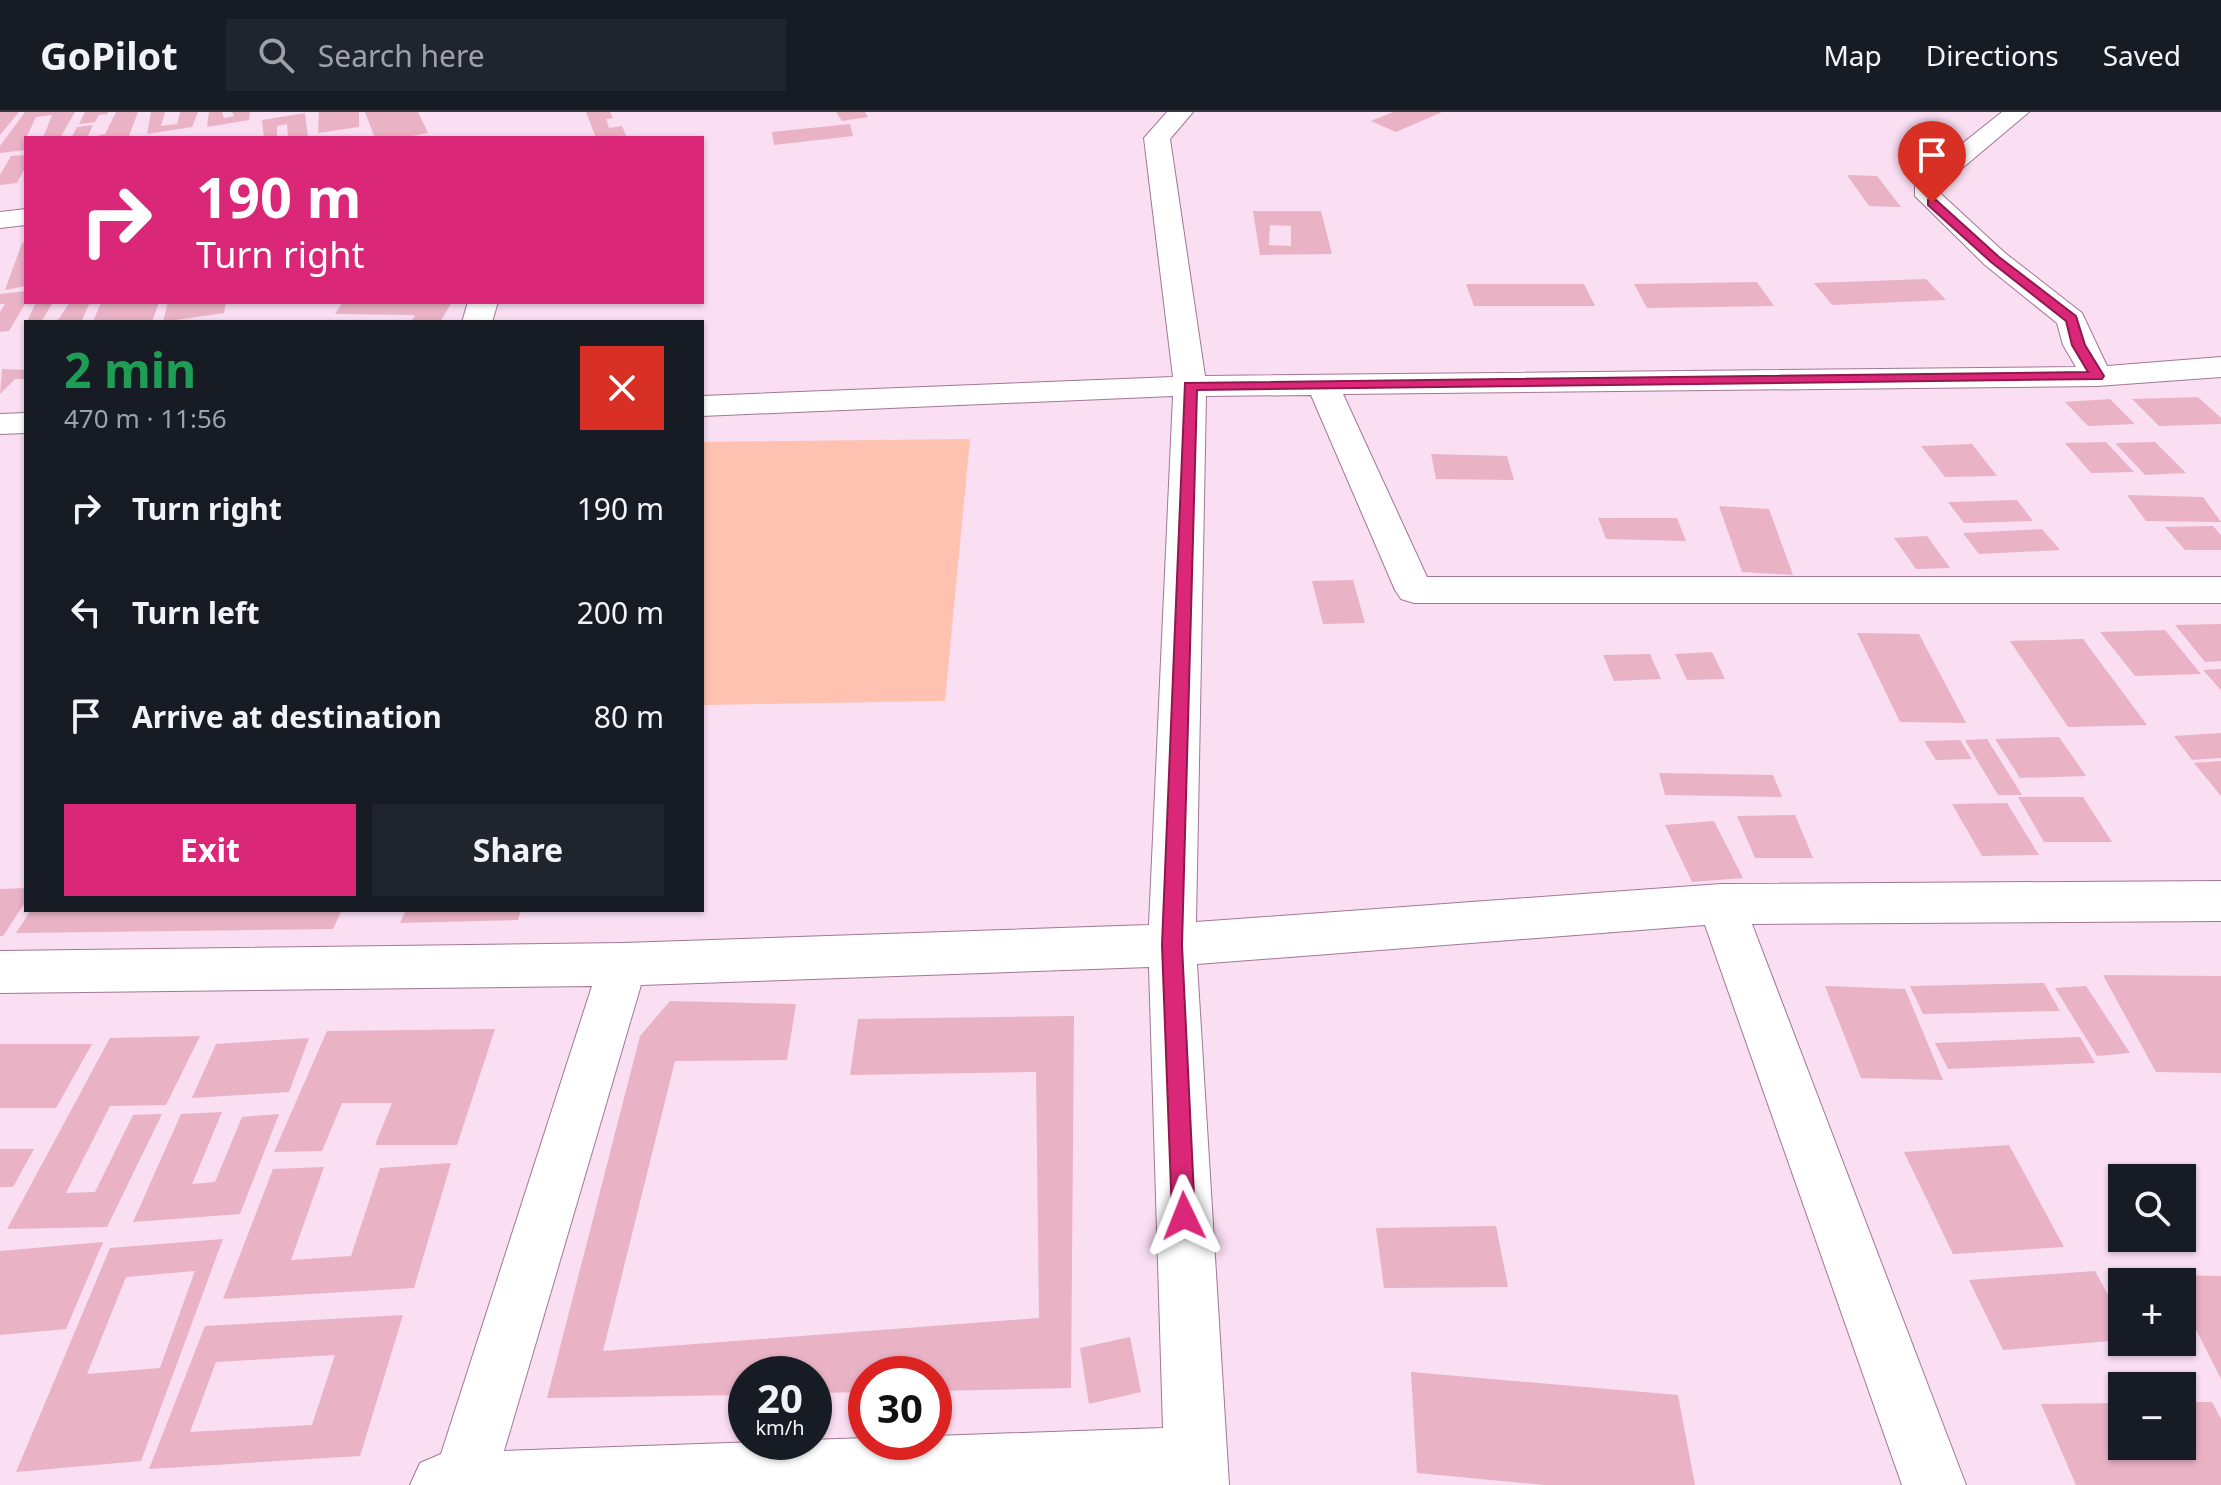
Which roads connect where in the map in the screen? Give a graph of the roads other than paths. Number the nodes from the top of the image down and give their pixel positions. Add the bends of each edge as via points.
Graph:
1 (1181, 112) edge
2 (2017, 112) edge
3 (24, 217) edge
4 (0, 220) edge
5 (2221, 367) edge
6 (2097, 376) junction
7 (1322, 383) junction
8 (1190, 386) junction
9 (704, 406) edge
10 (24, 423) edge
11 (0, 424) edge
12 (2221, 590) edge
13 (2221, 901) edge
14 (1721, 904) junction
15 (1172, 945) junction
16 (623, 964) junction
17 (0, 972) edge
18 (1196, 1471) edge
19 (452, 1484) edge
20 (1934, 1485) edge

1 - 8 street via 1157,138
2 - 6 street via 1928,184 1928,196 1995,259 2071,319
3 - 4 street
5 - 6 street
6 - 7 street
7 - 8 street
7 - 12 street via 1414,590
8 - 9 street
8 - 15 street
10 - 11 street
13 - 14 street
14 - 15 street
14 - 20 street
15 - 16 street
15 - 18 street
16 - 17 street
16 - 19 street
18 - 19 street

